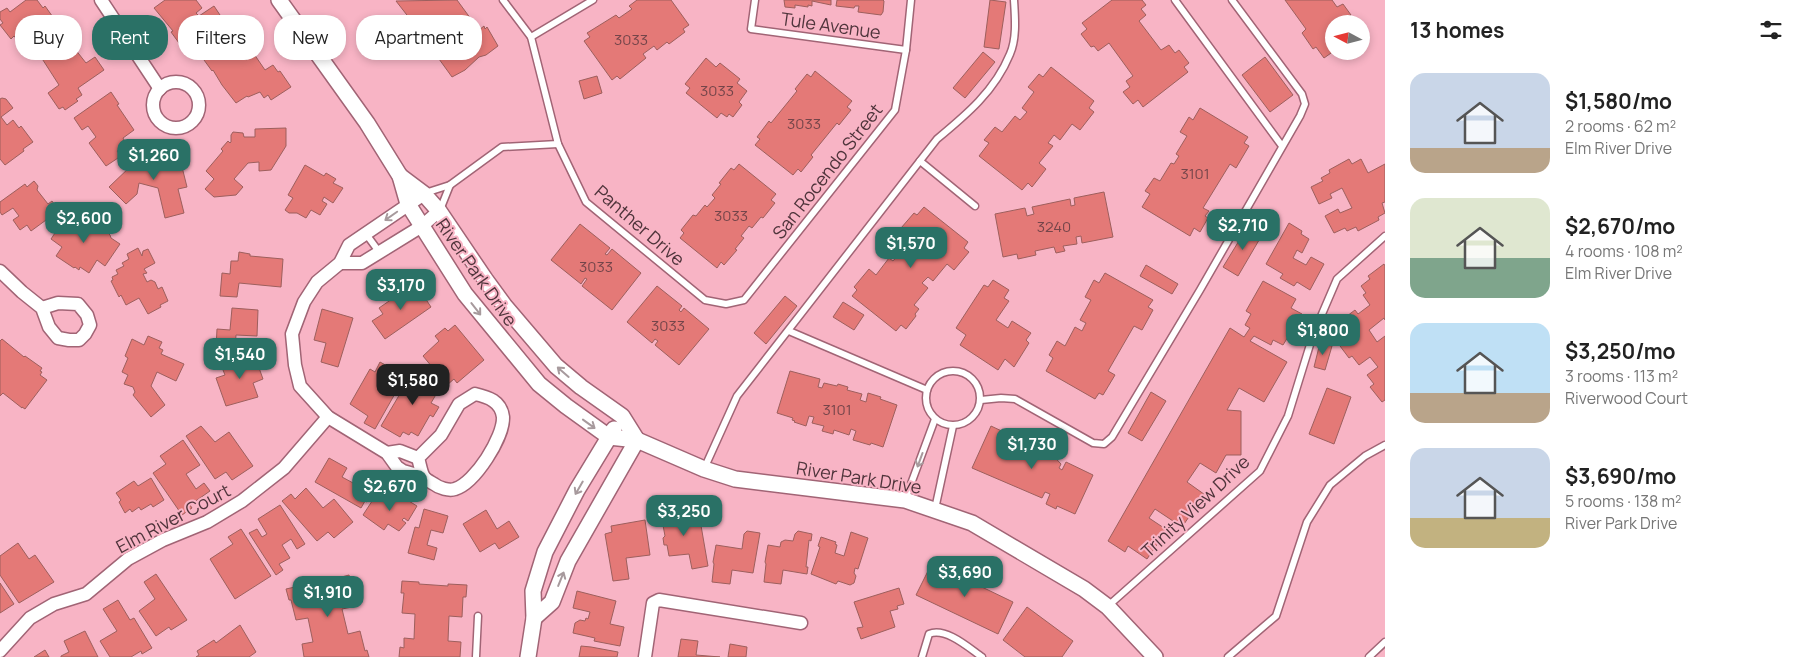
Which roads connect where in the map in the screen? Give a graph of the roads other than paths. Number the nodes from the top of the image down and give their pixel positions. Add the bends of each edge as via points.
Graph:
1 (101, 0) edge
2 (279, 0) edge
3 (503, 0) edge
4 (593, 0) edge
5 (755, 0) edge
6 (911, 0) edge
7 (1014, 0) edge
8 (1175, 0) edge
9 (1232, 0) edge
10 (531, 37) junction
11 (906, 50) junction
12 (160, 89) dead end
13 (558, 144) junction
14 (1282, 146) junction
15 (920, 161) junction
16 (400, 176) junction
17 (450, 185) junction
18 (424, 194) junction
19 (408, 204) junction
20 (975, 206) dead end
21 (440, 211) junction
22 (422, 226) junction
23 (366, 234) junction
24 (1385, 236) edge
25 (380, 253) junction
26 (340, 263) junction
27 (0, 271) edge
28 (726, 304) joint
29 (42, 308) dead end
30 (789, 331) junction
31 (927, 390) junction
32 (981, 400) junction
33 (622, 416) junction
34 (328, 417) junction
35 (935, 419) junction
36 (953, 426) junction
37 (609, 438) junction
38 (637, 440) junction
39 (1385, 445) edge
40 (387, 453) junction
41 (418, 458) junction
42 (704, 469) junction
43 (424, 477) junction
44 (905, 500) junction
45 (935, 509) junction
46 (1108, 607) junction
47 (478, 616) dead end
48 (534, 618) junction
49 (801, 623) dead end
50 (1385, 642) edge
51 (0, 651) edge
52 (476, 657) edge
53 (528, 657) edge
54 (645, 657) edge
55 (922, 657) edge
56 (982, 657) edge
57 (1155, 657) edge
58 (1228, 657) edge
59 (1368, 657) edge

1 - 12 street
2 - 16 street, River Park Drive via 367,123
3 - 10 lane, Panther Drive
4 - 10 lane
5 - 11 lane, Tule Avenue via 751,29
6 - 11 lane, San Rocendo Street
7 - 15 lane via 1016,22 1011,53 997,80 972,111 937,139
8 - 14 lane
9 - 14 lane via 1302,94 1305,104
10 - 13 lane, Panther Drive
11 - 28 lane, San Rocendo Street via 894,110 744,300
13 - 17 lane via 502,147
13 - 28 lane, Panther Drive via 586,202 704,300
14 - 32 lane via 1112,437 1104,444 1093,443 1015,399
15 - 20 lane
15 - 30 lane
16 - 18 street, River Park Drive
16 - 19 street, River Park Drive
17 - 18 lane
17 - 21 lane
18 - 19 street
18 - 21 street, River Park Drive
19 - 22 street, River Park Drive
19 -> 23 street
21 - 22 street
33 -> 21 street, River Park Drive via 556,366 490,286
22 - 25 street
22 -> 37 street, River Park Drive via 465,294 539,384
23 - 25 lane
23 - 26 street via 349,245
24 - 46 lane, Trinity View Drive via 1337,278 1313,335 1288,416 1260,471
25 - 26 street via 362,264
26 - 34 street via 317,282 304,302 292,334 300,386
27 - 29 street
30 - 31 lane
30 - 42 lane via 736,396
31 - 32 lane via 938,375 957,371 975,381
31 - 35 lane via 926,402
32 - 36 lane via 975,416
33 - 37 street
33 - 38 street, River Park Drive
34 - 40 street
34 - 51 street, Elm River Court via 284,468 242,501 207,522 128,559 86,594 54,604 30,618
35 - 36 lane
35 -> 44 lane
36 - 45 lane
37 - 38 street, River Park Drive
37 -> 48 street via 577,490 546,552 533,591
38 - 42 street, River Park Drive
48 -> 38 street via 552,602 568,561
39 - 58 lane via 1365,456 1330,485 1307,522 1276,616
40 - 41 street via 400,451
40 - 43 street via 403,471
41 - 43 street
41 - 43 street via 441,435 458,404 475,394 490,397 503,415 502,428 489,456 470,480 455,490 439,488
42 - 44 street, River Park Drive via 735,479
44 - 45 street, River Park Drive
45 - 46 street, River Park Drive via 972,523
46 - 57 street, River Park Drive
47 - 52 lane
48 - 53 street
49 - 54 street via 659,600 653,603
50 - 59 lane
55 - 56 lane via 929,634 933,632 951,636

